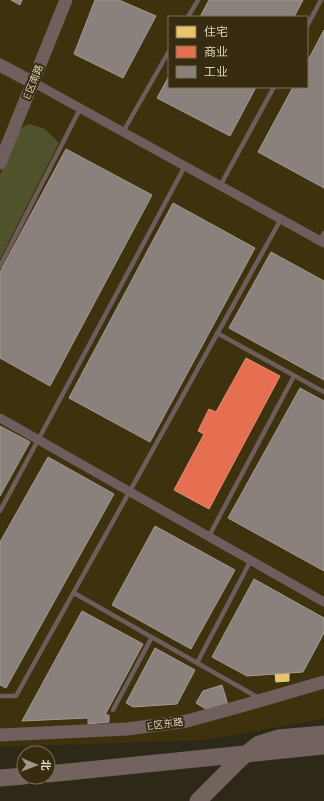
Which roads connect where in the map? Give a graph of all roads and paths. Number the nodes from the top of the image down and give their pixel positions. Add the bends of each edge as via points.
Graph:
1 (58, 0) edge
2 (66, 0) edge
3 (198, 0) edge
4 (321, 0) edge
5 (189, 16) edge
6 (308, 24) edge
7 (168, 53) edge
8 (0, 64) edge
9 (29, 80) junction
10 (273, 88) edge
11 (80, 109) junction
12 (123, 132) junction
13 (0, 142) edge
14 (0, 163) edge
15 (185, 166) junction
16 (220, 186) junction
17 (281, 219) junction
18 (323, 239) edge
19 (0, 266) edge
20 (217, 334) junction
21 (294, 376) junction
22 (324, 392) edge
23 (0, 418) edge
24 (38, 440) junction
25 (130, 491) junction
26 (0, 511) edge
27 (209, 536) junction
28 (251, 560) junction
29 (74, 593) junction
30 (324, 602) edge
31 (152, 637) junction
32 (197, 663) junction
33 (324, 682) edge
34 (0, 696) edge
35 (263, 700) junction
36 (113, 710) dead end
37 (324, 734) edge
38 (0, 735) edge
39 (324, 746) edge
40 (56, 773) edge
41 (16, 777) edge
42 (0, 778) edge
43 (198, 801) edge

1 - 9 street via 35,57
2 - 9 street, E区南路
3 - 5 lane
4 - 6 lane
7 - 12 lane
8 - 9 street
9 - 11 street
9 - 13 street
9 - 14 street, E区南路 via 32,85
10 - 16 lane
11 - 12 street
11 - 19 lane
12 - 15 street
15 - 16 street
15 - 24 lane
16 - 17 street
17 - 18 street
17 - 20 lane
20 - 21 lane
20 - 25 lane
21 - 22 lane
21 - 27 lane
23 - 24 street
24 - 25 street
24 - 26 lane
25 - 27 street
25 - 29 lane
27 - 28 street
28 - 30 street
28 - 32 lane
29 - 31 lane
29 - 34 lane via 16,696
31 - 32 lane
31 - 36 lane
32 - 35 lane
33 - 35 street, E区东路
35 - 38 street, E区东路 via 187,721 127,729
37 - 43 highway via 278,738 259,744 240,759
39 - 40 highway
41 - 42 highway

